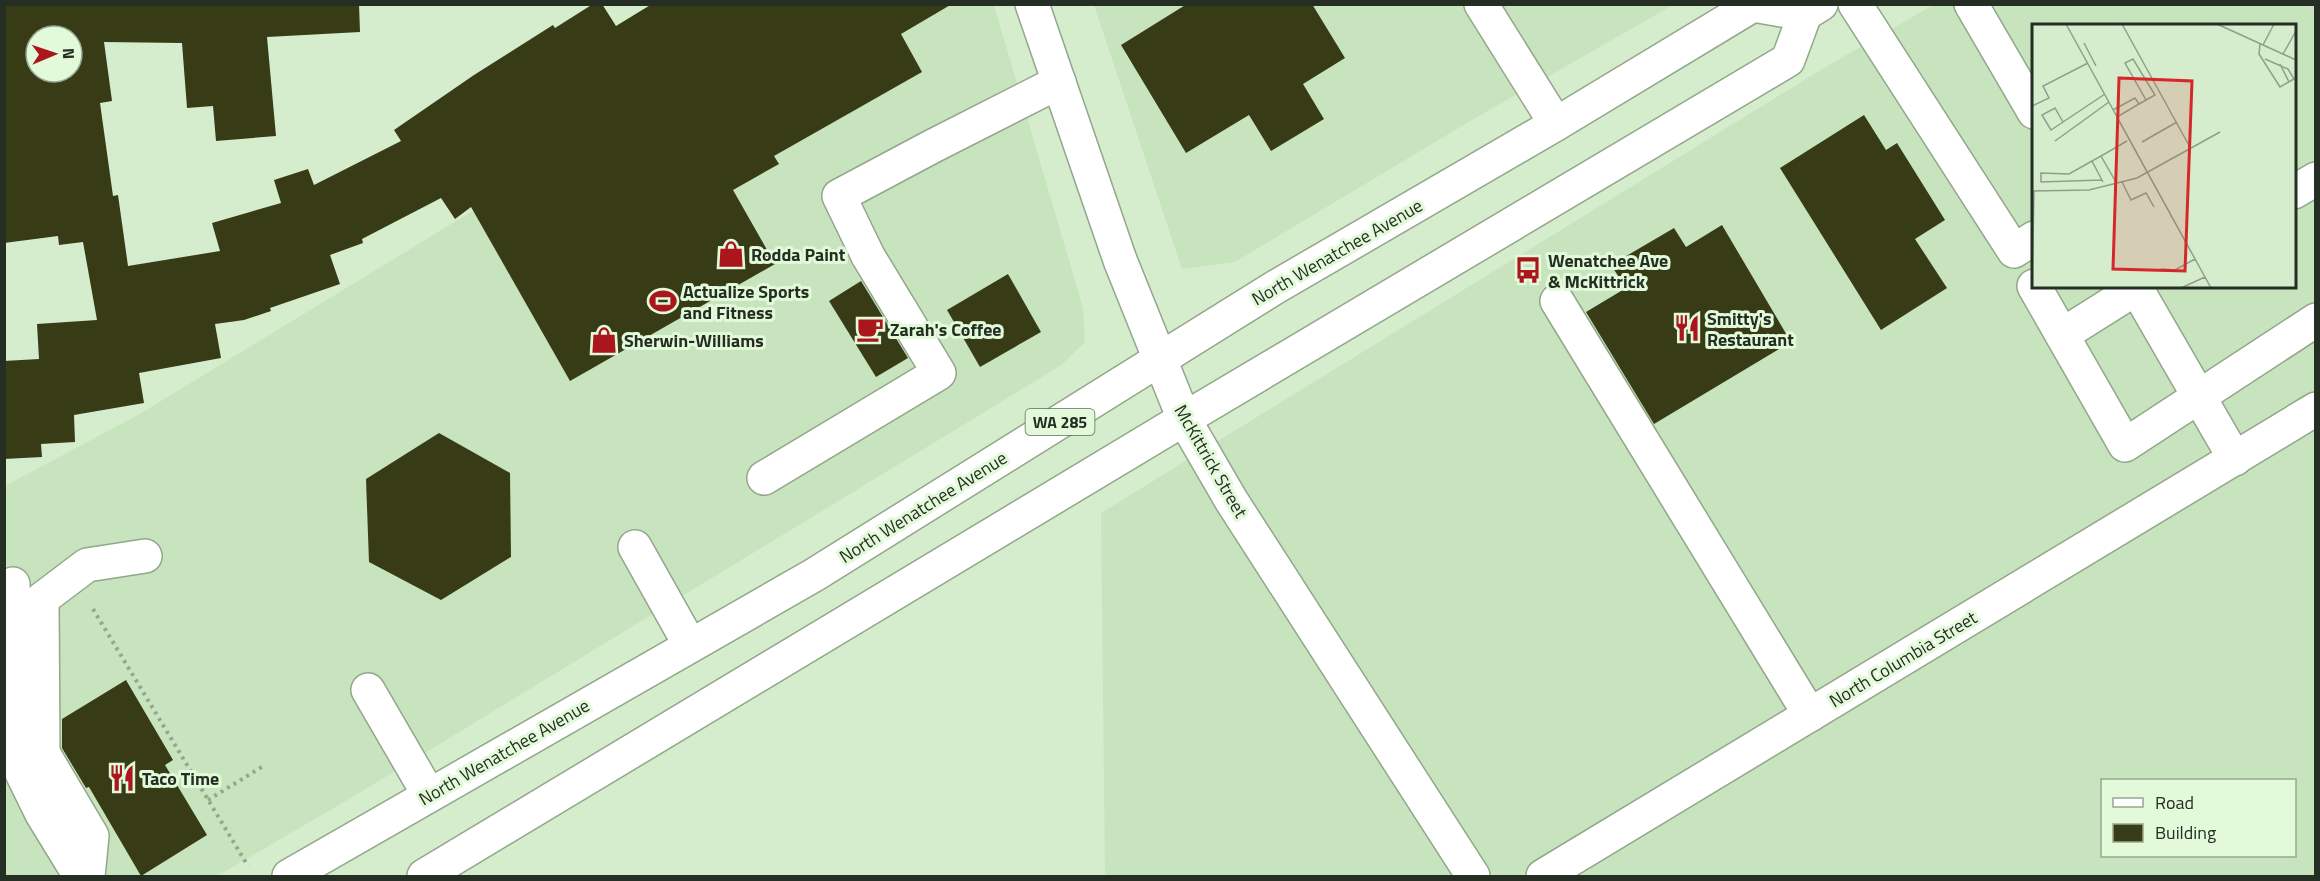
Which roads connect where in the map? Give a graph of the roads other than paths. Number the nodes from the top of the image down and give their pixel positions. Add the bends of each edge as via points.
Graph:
1 (1481, 4) edge
2 (1855, 4) edge
3 (1971, 4) edge
4 (1037, 7) edge
5 (1813, 9) edge
6 (1059, 82) junction
7 (2032, 109) edge
8 (1556, 124) junction
9 (2316, 179) edge
10 (2296, 191) edge
11 (2024, 245) edge
12 (2032, 278) edge
13 (2035, 288) edge
14 (2135, 288) edge
15 (2138, 288) edge
16 (1557, 301) dead end
17 (2316, 320) edge
18 (2062, 334) junction
19 (1159, 360) junction
20 (2199, 396) junction
21 (2316, 409) edge
22 (1184, 418) junction
23 (2235, 459) junction
24 (764, 478) dead end
25 (635, 547) dead end
26 (145, 556) dead end
27 (13, 584) dead end
28 (690, 645) junction
29 (368, 690) dead end
30 (1810, 716) junction
31 (429, 795) junction
32 (80, 876) edge
33 (88, 876) edge
34 (289, 876) edge
35 (424, 876) edge
36 (1473, 876) edge
37 (1543, 876) edge

1 - 8 main road
2 - 11 main road
3 - 7 main road
4 - 6 main road, McKittrick Street
5 - 8 main road, North Wenatchee Avenue / WA 285 via 1753,5
5 - 22 main road, North Wenatchee Avenue / WA 285 via 1788,60
6 - 19 main road, McKittrick Street via 1119,260
6 - 24 main road via 839,196 868,256 939,373
8 - 19 main road, North Wenatchee Avenue / WA 285 via 1274,288
9 - 10 main road
11 - 12 main road
13 - 18 main road
14 - 18 main road
15 - 20 main road
16 - 30 main road
17 - 20 main road
18 - 20 main road via 2125,445
19 - 22 main road, McKittrick Street
19 - 28 main road, North Wenatchee Avenue / WA 285 via 814,575
20 - 23 main road
21 - 23 main road, North Columbia Street
22 - 35 main road, North Wenatchee Avenue / WA 285
22 - 36 main road, McKittrick Street via 1232,500
23 - 30 main road, North Columbia Street
25 - 28 main road
26 - 33 main road via 87,565 42,599 43,753 92,836
27 - 32 main road via 15,759 42,814
28 - 31 main road, North Wenatchee Avenue / WA 285
29 - 31 main road
30 - 37 main road, North Columbia Street
31 - 34 main road, North Wenatchee Avenue / WA 285

